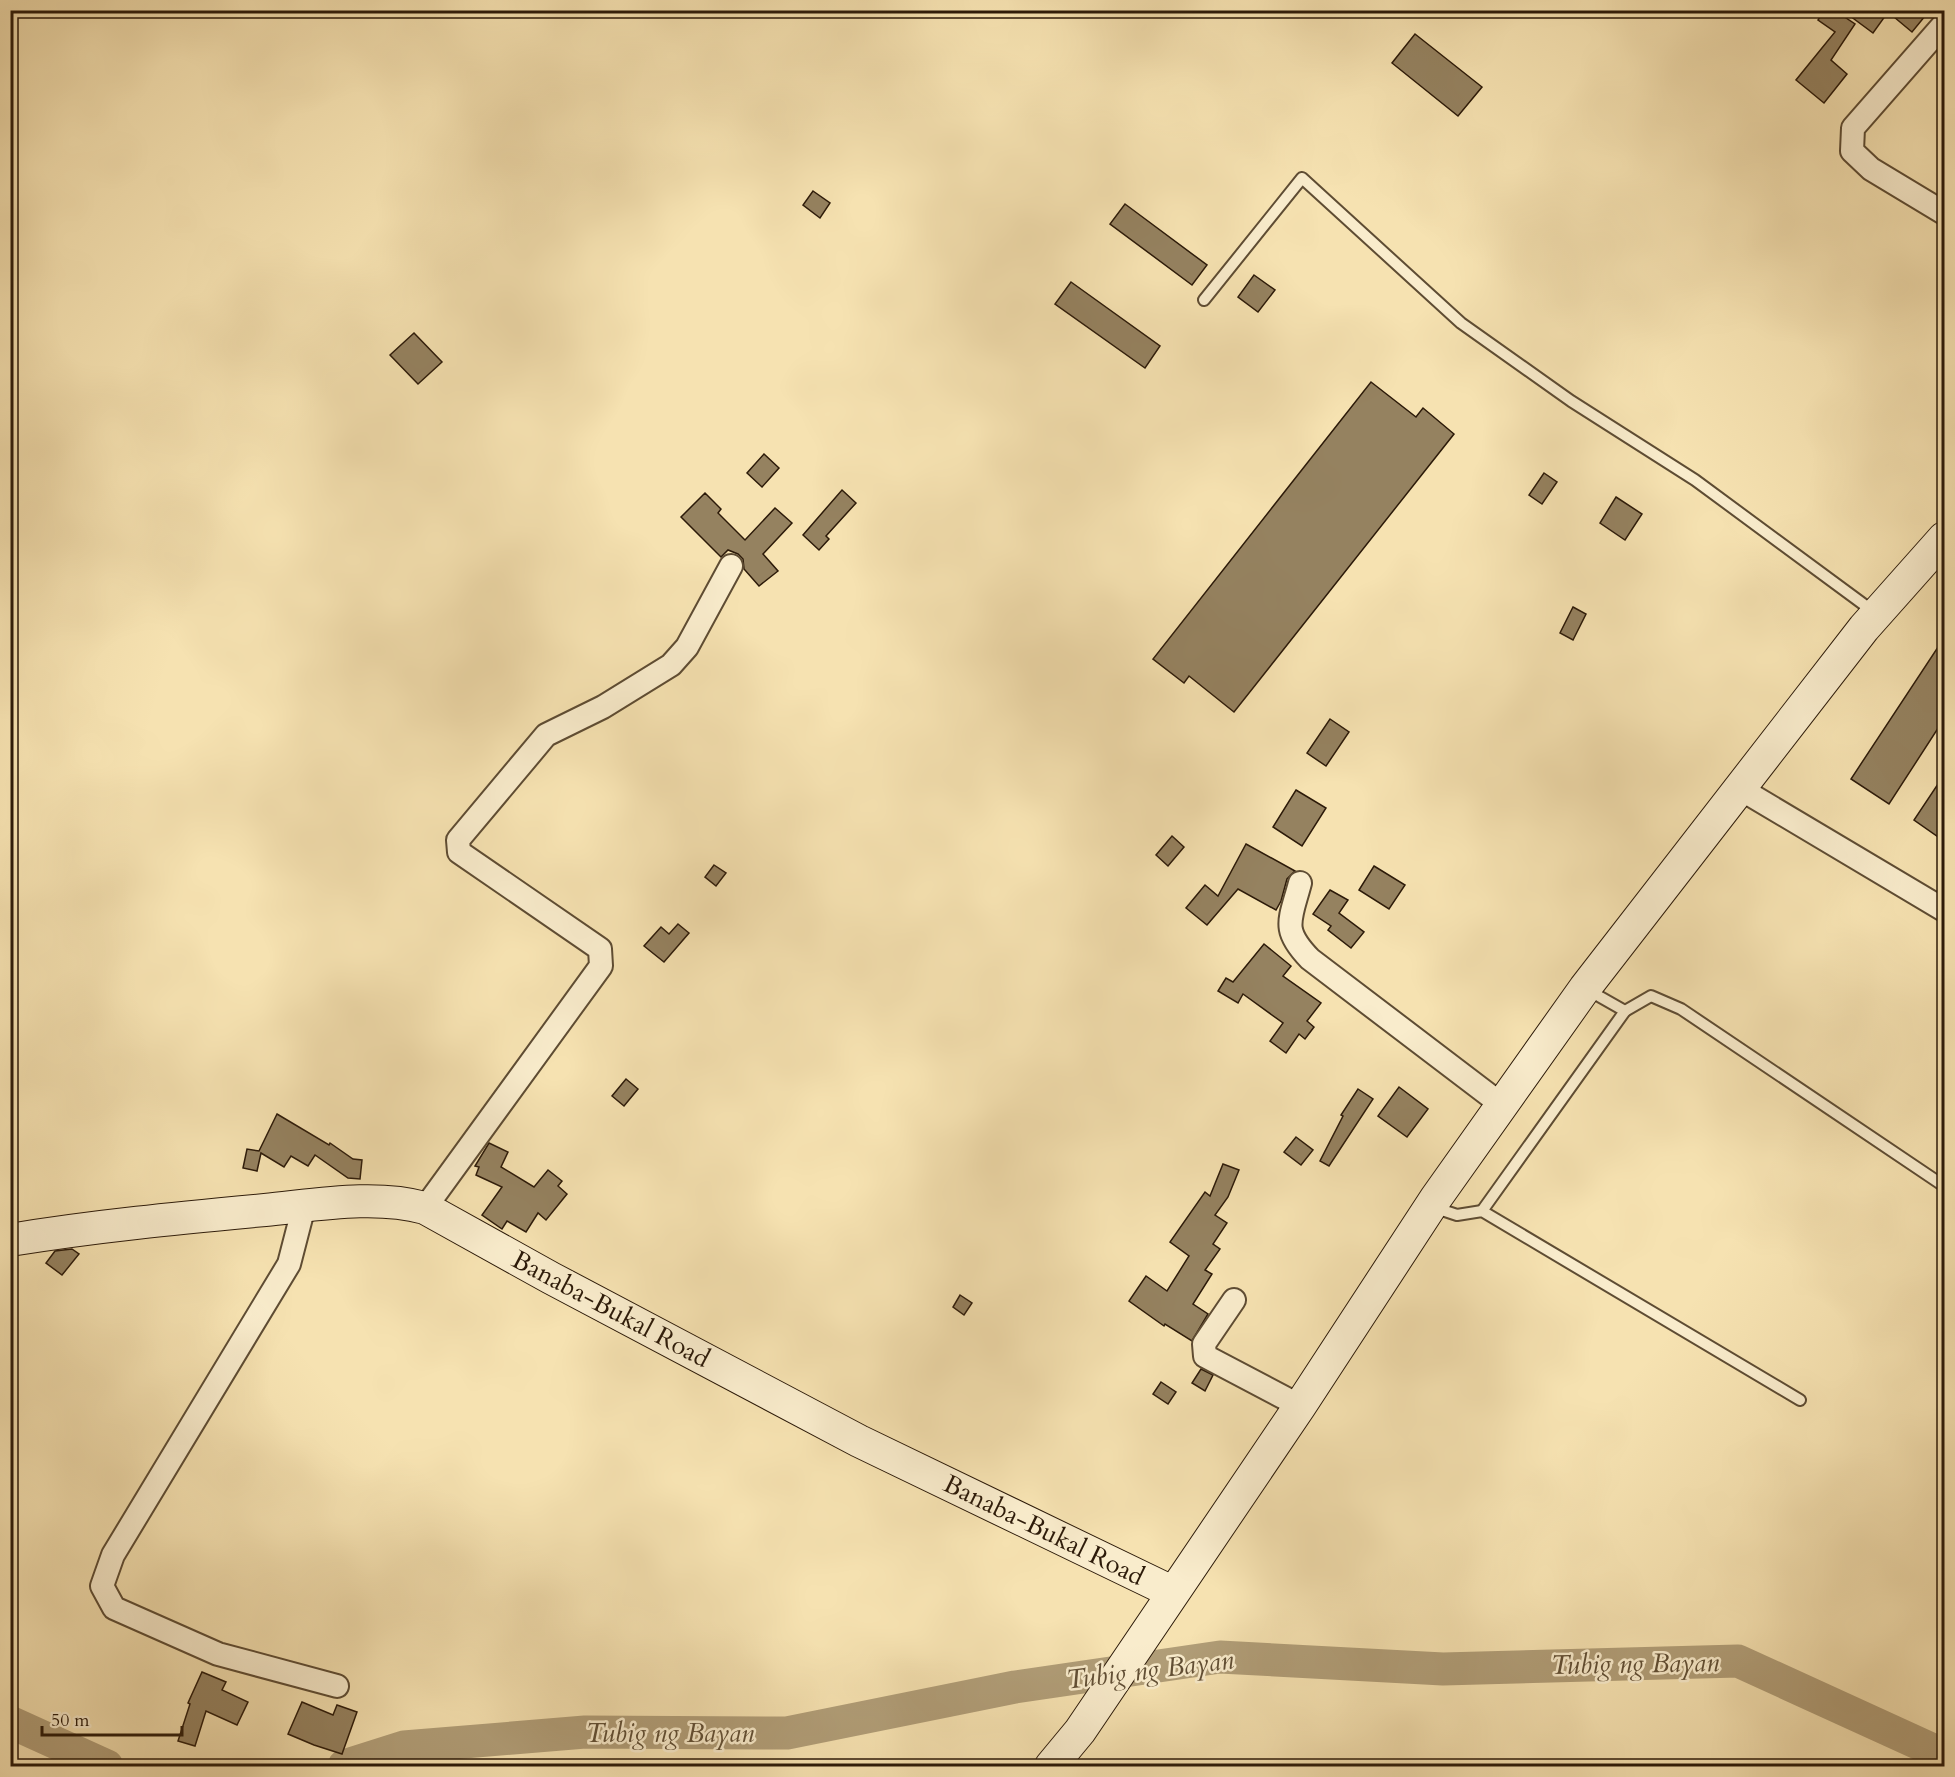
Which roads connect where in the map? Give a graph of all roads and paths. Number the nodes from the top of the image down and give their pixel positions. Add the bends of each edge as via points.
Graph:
1 (1944, 24) edge
2 (1944, 213) edge
3 (1204, 300) dead end
4 (1944, 538) edge
5 (731, 567) dead end
6 (1877, 614) junction
7 (1739, 788) junction
8 (1300, 883) dead end
9 (1944, 910) edge
10 (1585, 988) junction
11 (1625, 1011) junction
12 (1502, 1105) junction
13 (1944, 1186) edge
14 (304, 1206) junction
15 (1431, 1206) junction
16 (425, 1208) junction
17 (1482, 1211) junction
18 (10, 1240) edge
19 (1234, 1300) dead end
20 (1800, 1400) dead end
21 (1300, 1406) junction
22 (1172, 1592) junction
23 (337, 1686) dead end
24 (1051, 1767) edge

1 - 2 street via 1853,128 1852,150 1871,168
3 - 6 lane via 1302,178 1461,323 1571,401 1695,480
4 - 6 main road
5 - 16 street via 687,647 671,665 603,707 546,735 458,840 459,852 600,950 601,966
6 - 7 main road
7 - 9 street
7 - 10 main road
8 - 12 street via 1289,924 1295,943 1310,959
10 - 11 lane
10 - 12 main road
11 - 13 lane via 1652,996 1681,1009
11 - 17 lane
12 - 15 main road
14 - 16 main road, Banaba-Bukal Road via 382,1201
14 - 18 main road, Banaba-Bukal Road via 130,1222
14 - 23 street via 289,1264 112,1555 102,1586 114,1608 218,1654
15 - 17 lane via 1457,1215
15 - 21 main road
16 - 22 main road, Banaba-Bukal Road via 859,1441
17 - 20 lane
19 - 21 street via 1204,1344 1205,1356
21 - 22 main road
22 - 24 main road via 1080,1731

